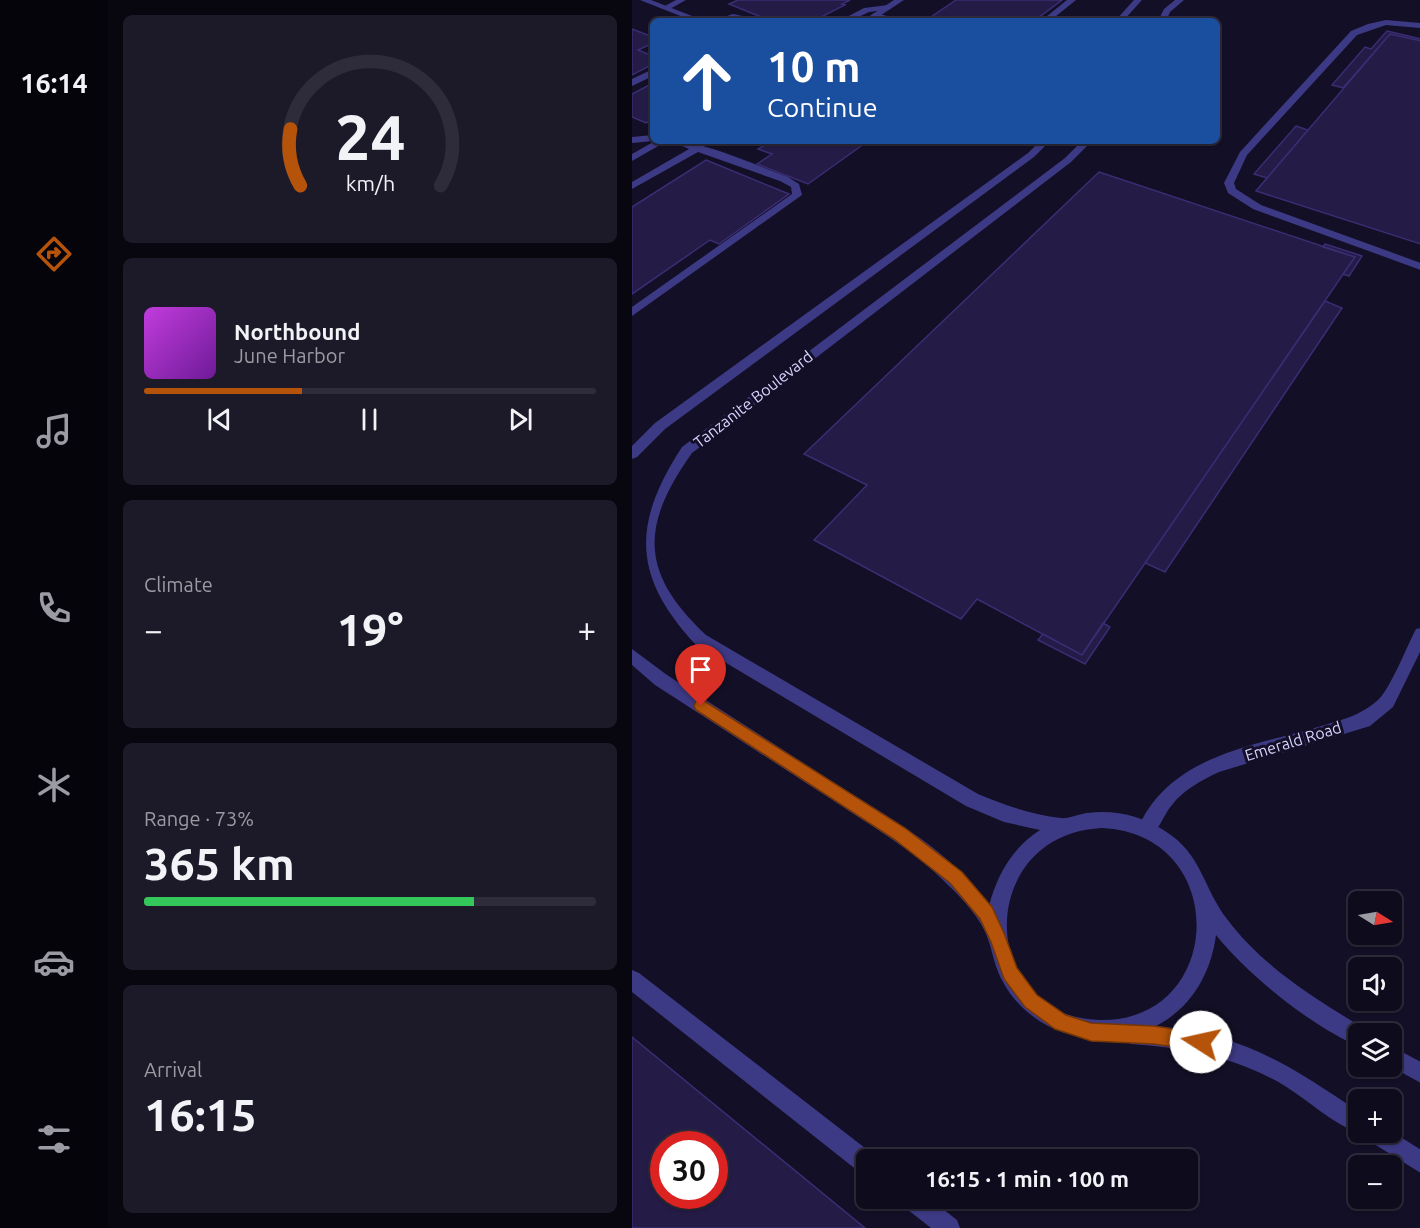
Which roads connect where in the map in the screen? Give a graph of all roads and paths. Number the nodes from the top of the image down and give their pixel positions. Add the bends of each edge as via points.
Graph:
1 (644, 0) edge
2 (682, 0) edge
3 (900, 0) edge
4 (1072, 0) edge
5 (1138, 0) edge
6 (1180, 0) edge
7 (888, 7) junction
8 (665, 8) junction
9 (876, 15) junction
10 (693, 18) edge
11 (725, 18) edge
12 (741, 18) edge
13 (850, 18) edge
14 (871, 18) edge
15 (886, 18) edge
16 (1049, 18) edge
17 (1122, 18) edge
18 (1164, 18) edge
19 (1421, 26) edge
20 (650, 74) edge
21 (632, 83) edge
22 (650, 138) edge
23 (632, 140) edge
24 (657, 144) edge
25 (686, 144) edge
26 (1042, 144) edge
27 (1084, 144) edge
28 (698, 148) junction
29 (632, 158) edge
30 (632, 186) edge
31 (1421, 267) edge
32 (632, 312) edge
33 (632, 454) edge
34 (1421, 634) edge
35 (632, 656) edge
36 (1059, 826) junction
37 (1146, 830) junction
38 (1200, 891) junction
39 (998, 939) junction
40 (632, 980) edge
41 (1348, 1030) edge
42 (1115, 1033) junction
43 (1402, 1062) edge
44 (1421, 1073) edge
45 (1348, 1117) edge
46 (1390, 1143) edge
47 (856, 1155) edge
48 (1421, 1163) edge
49 (925, 1209) edge
50 (949, 1228) edge

1 - 8 street
2 - 8 street
3 - 7 street
4 - 16 street
5 - 17 street
6 - 18 street
7 - 9 street
7 - 13 street
8 - 10 street
9 - 14 street
9 - 15 street
11 - 12 street
19 - 31 street via 1382,21 1354,33 1243,154 1229,183 1232,190 1257,207
20 - 21 street
22 - 23 street
24 - 29 street
25 - 28 street
26 - 33 street, Tanzanite Boulevard via 1031,156 660,426
27 - 36 street, Tanzanite Boulevard via 687,450 657,492 647,519 644,543 653,586 681,624 701,640 971,800 1004,814
28 - 30 street
28 - 32 street via 795,184 797,195
34 - 37 street, Emerald Road via 1387,702 1364,721 1215,765 1190,778 1166,798
35 - 39 street via 661,680 933,858 956,877 986,913
36 - 37 street via 1080,819 1103,818
36 - 39 street via 1027,847 1005,881 999,904
37 - 38 street via 1179,856
38 - 41 street via 1218,924 1253,962 1305,1004
38 - 42 street via 1206,935 1196,977 1177,1005 1148,1024
39 - 42 street via 1010,973 1031,1001 1061,1023 1091,1032
40 - 47 street
42 - 45 street via 1184,1038 1253,1058
43 - 44 street
46 - 48 street
49 - 50 street

